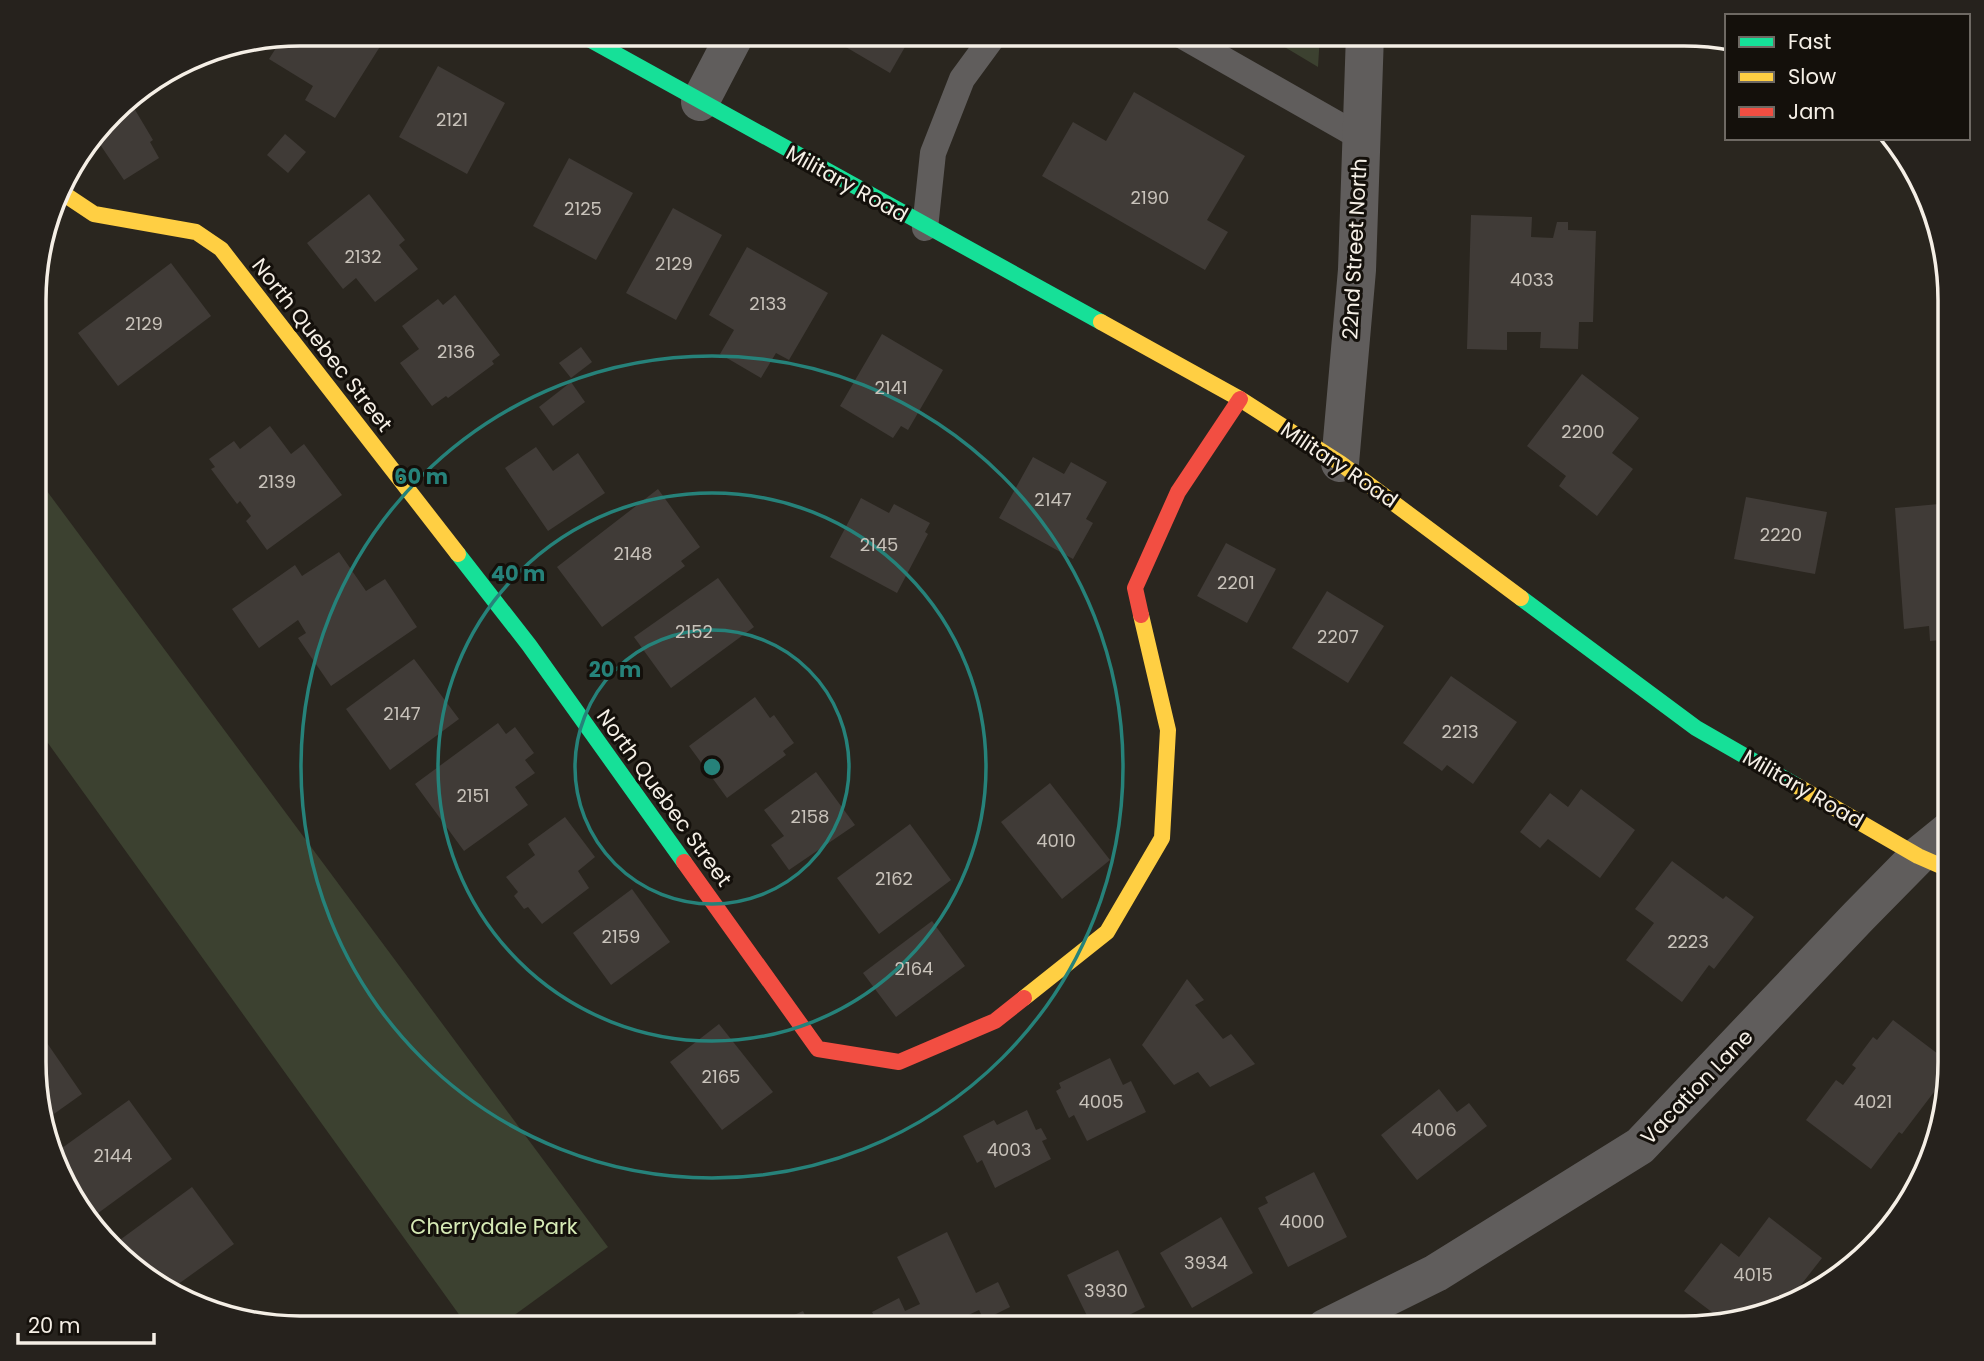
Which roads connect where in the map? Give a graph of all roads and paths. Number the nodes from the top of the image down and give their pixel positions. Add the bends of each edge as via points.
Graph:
1 (601, 46) edge
2 (729, 46) edge
3 (986, 46) edge
4 (1200, 46) edge
5 (1364, 46) edge
6 (700, 102) junction
7 (1360, 137) junction
8 (68, 196) edge
9 (926, 228) junction
10 (1240, 399) junction
11 (1340, 463) junction
12 (1934, 863) edge
13 (1349, 1316) edge

1 - 6 street, Military Road
2 - 6 street
3 - 9 lane via 962,79 933,153
4 - 7 lane
5 - 7 street, 22nd Street North
6 - 9 street, Military Road
7 - 11 street, 22nd Street North via 1357,270
8 - 10 street, North Quebec Street via 94,214 196,232 221,248 529,645 818,1049 899,1062 995,1021 1107,932 1162,838 1168,730 1135,589 1178,492
9 - 10 street, Military Road
10 - 11 street, Military Road
11 - 12 street, Military Road via 1696,727
12 - 13 street, Vacation Lane via 1640,1146 1436,1273

